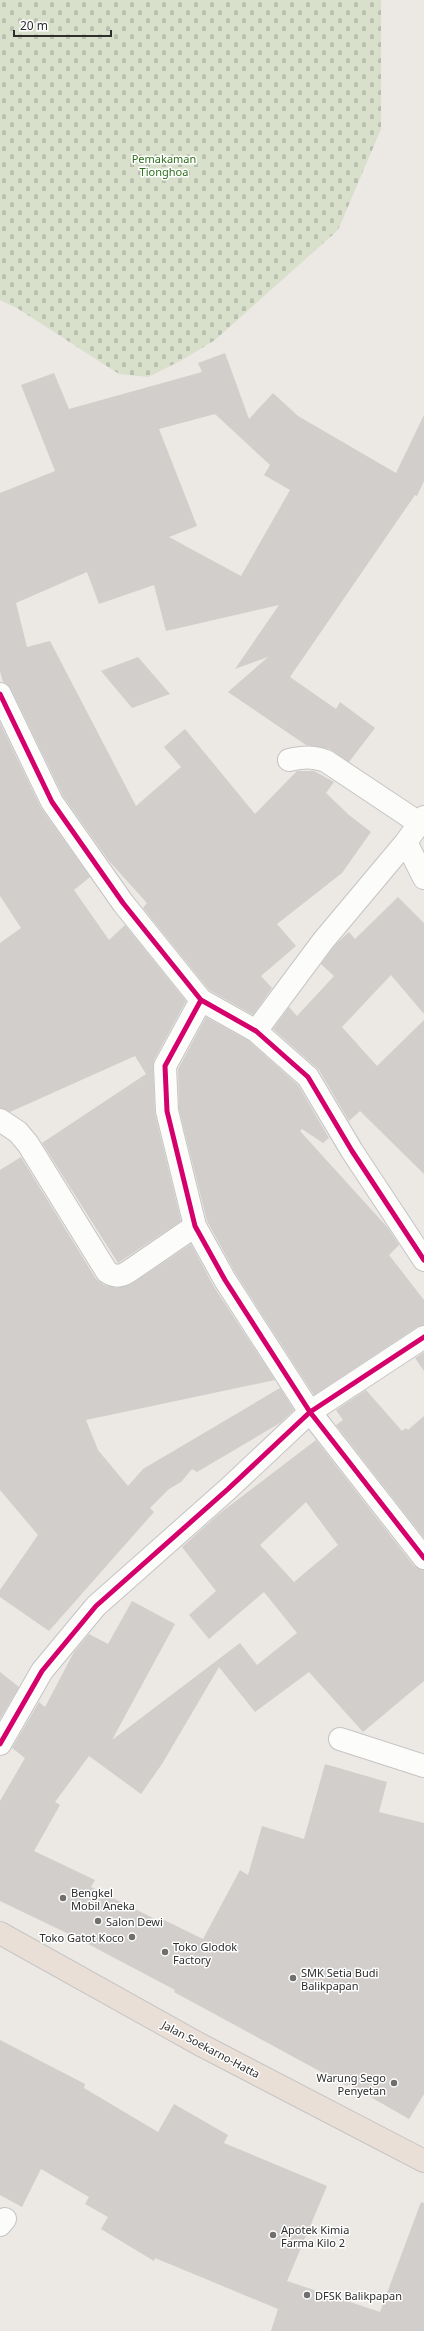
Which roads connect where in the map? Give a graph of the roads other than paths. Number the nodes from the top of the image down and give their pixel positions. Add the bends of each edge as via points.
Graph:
1 (0, 694) edge
2 (289, 760) dead end
3 (422, 820) edge
4 (406, 842) junction
5 (424, 878) edge
6 (201, 1000) junction
7 (256, 1030) junction
8 (0, 1120) edge
9 (195, 1226) junction
10 (424, 1260) edge
11 (424, 1337) edge
12 (310, 1412) junction
13 (424, 1558) edge
14 (340, 1739) dead end
15 (0, 1744) edge
16 (424, 1766) edge
17 (0, 1933) edge
18 (424, 2161) edge

1 - 6 street via 52,802 123,903
2 - 3 street via 305,756 326,761
3 - 4 street
4 - 5 street
4 - 7 street via 323,941
6 - 7 street
6 - 9 street via 165,1066 167,1111
7 - 10 street via 308,1077 352,1152
8 - 9 street via 18,1132 28,1144 106,1272 111,1275 122,1276
9 - 12 street via 225,1280
11 - 12 street
12 - 13 street
12 - 15 street via 96,1606 42,1671
14 - 16 street
17 - 18 highway, Jalan Soekarno-Hatta via 199,2044

